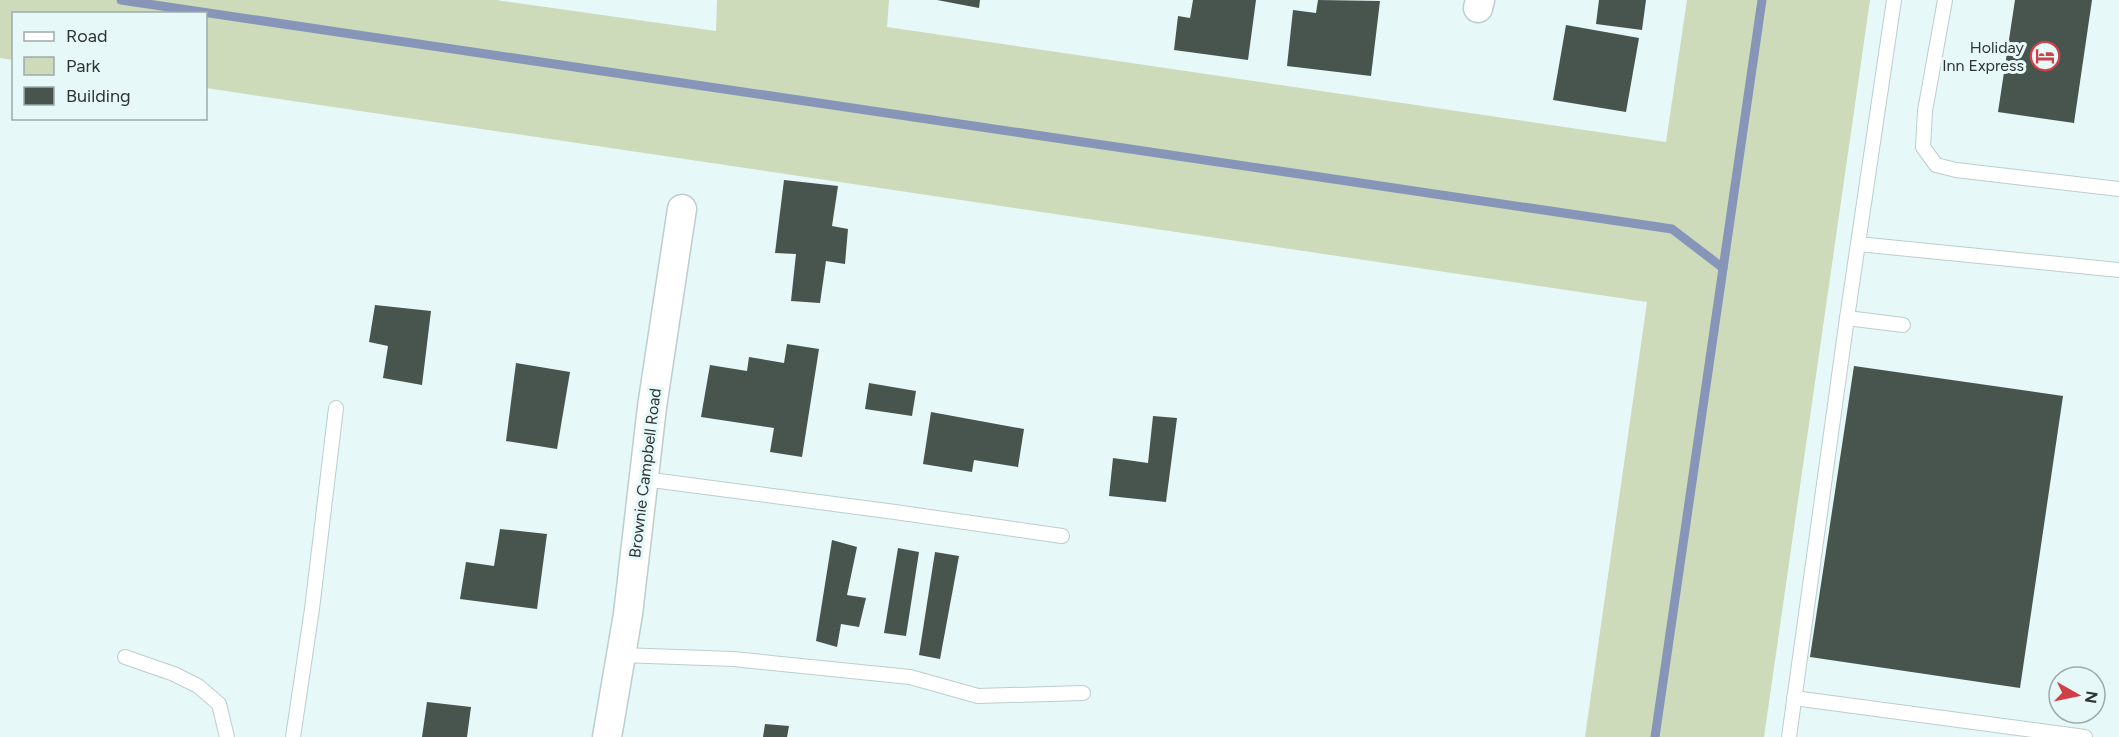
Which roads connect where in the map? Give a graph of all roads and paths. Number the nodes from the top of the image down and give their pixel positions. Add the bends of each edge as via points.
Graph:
1 (1894, 0) edge
2 (1945, 0) edge
3 (2119, 189) edge
4 (682, 209) dead end
5 (1858, 244) junction
6 (2119, 270) edge
7 (1847, 318) junction
8 (1903, 325) dead end
9 (336, 408) dead end
10 (644, 479) junction
11 (1062, 536) dead end
12 (621, 656) junction
13 (125, 657) dead end
14 (1083, 693) dead end
15 (1794, 698) junction
16 (227, 737) edge
17 (293, 737) edge
18 (607, 737) edge
19 (1789, 737) edge
20 (2085, 737) edge

1 - 5 lane
2 - 3 lane via 1925,111 1923,147 1936,165
4 - 10 street, Brownie Campbell Road
5 - 6 lane
5 - 7 lane
7 - 8 lane
7 - 15 lane
9 - 17 lane
10 - 11 lane
10 - 12 street, Brownie Campbell Road
12 - 14 lane via 733,659 910,677 978,696
12 - 18 street, Brownie Campbell Road
13 - 16 lane via 198,686 219,704
15 - 19 lane
15 - 20 lane

